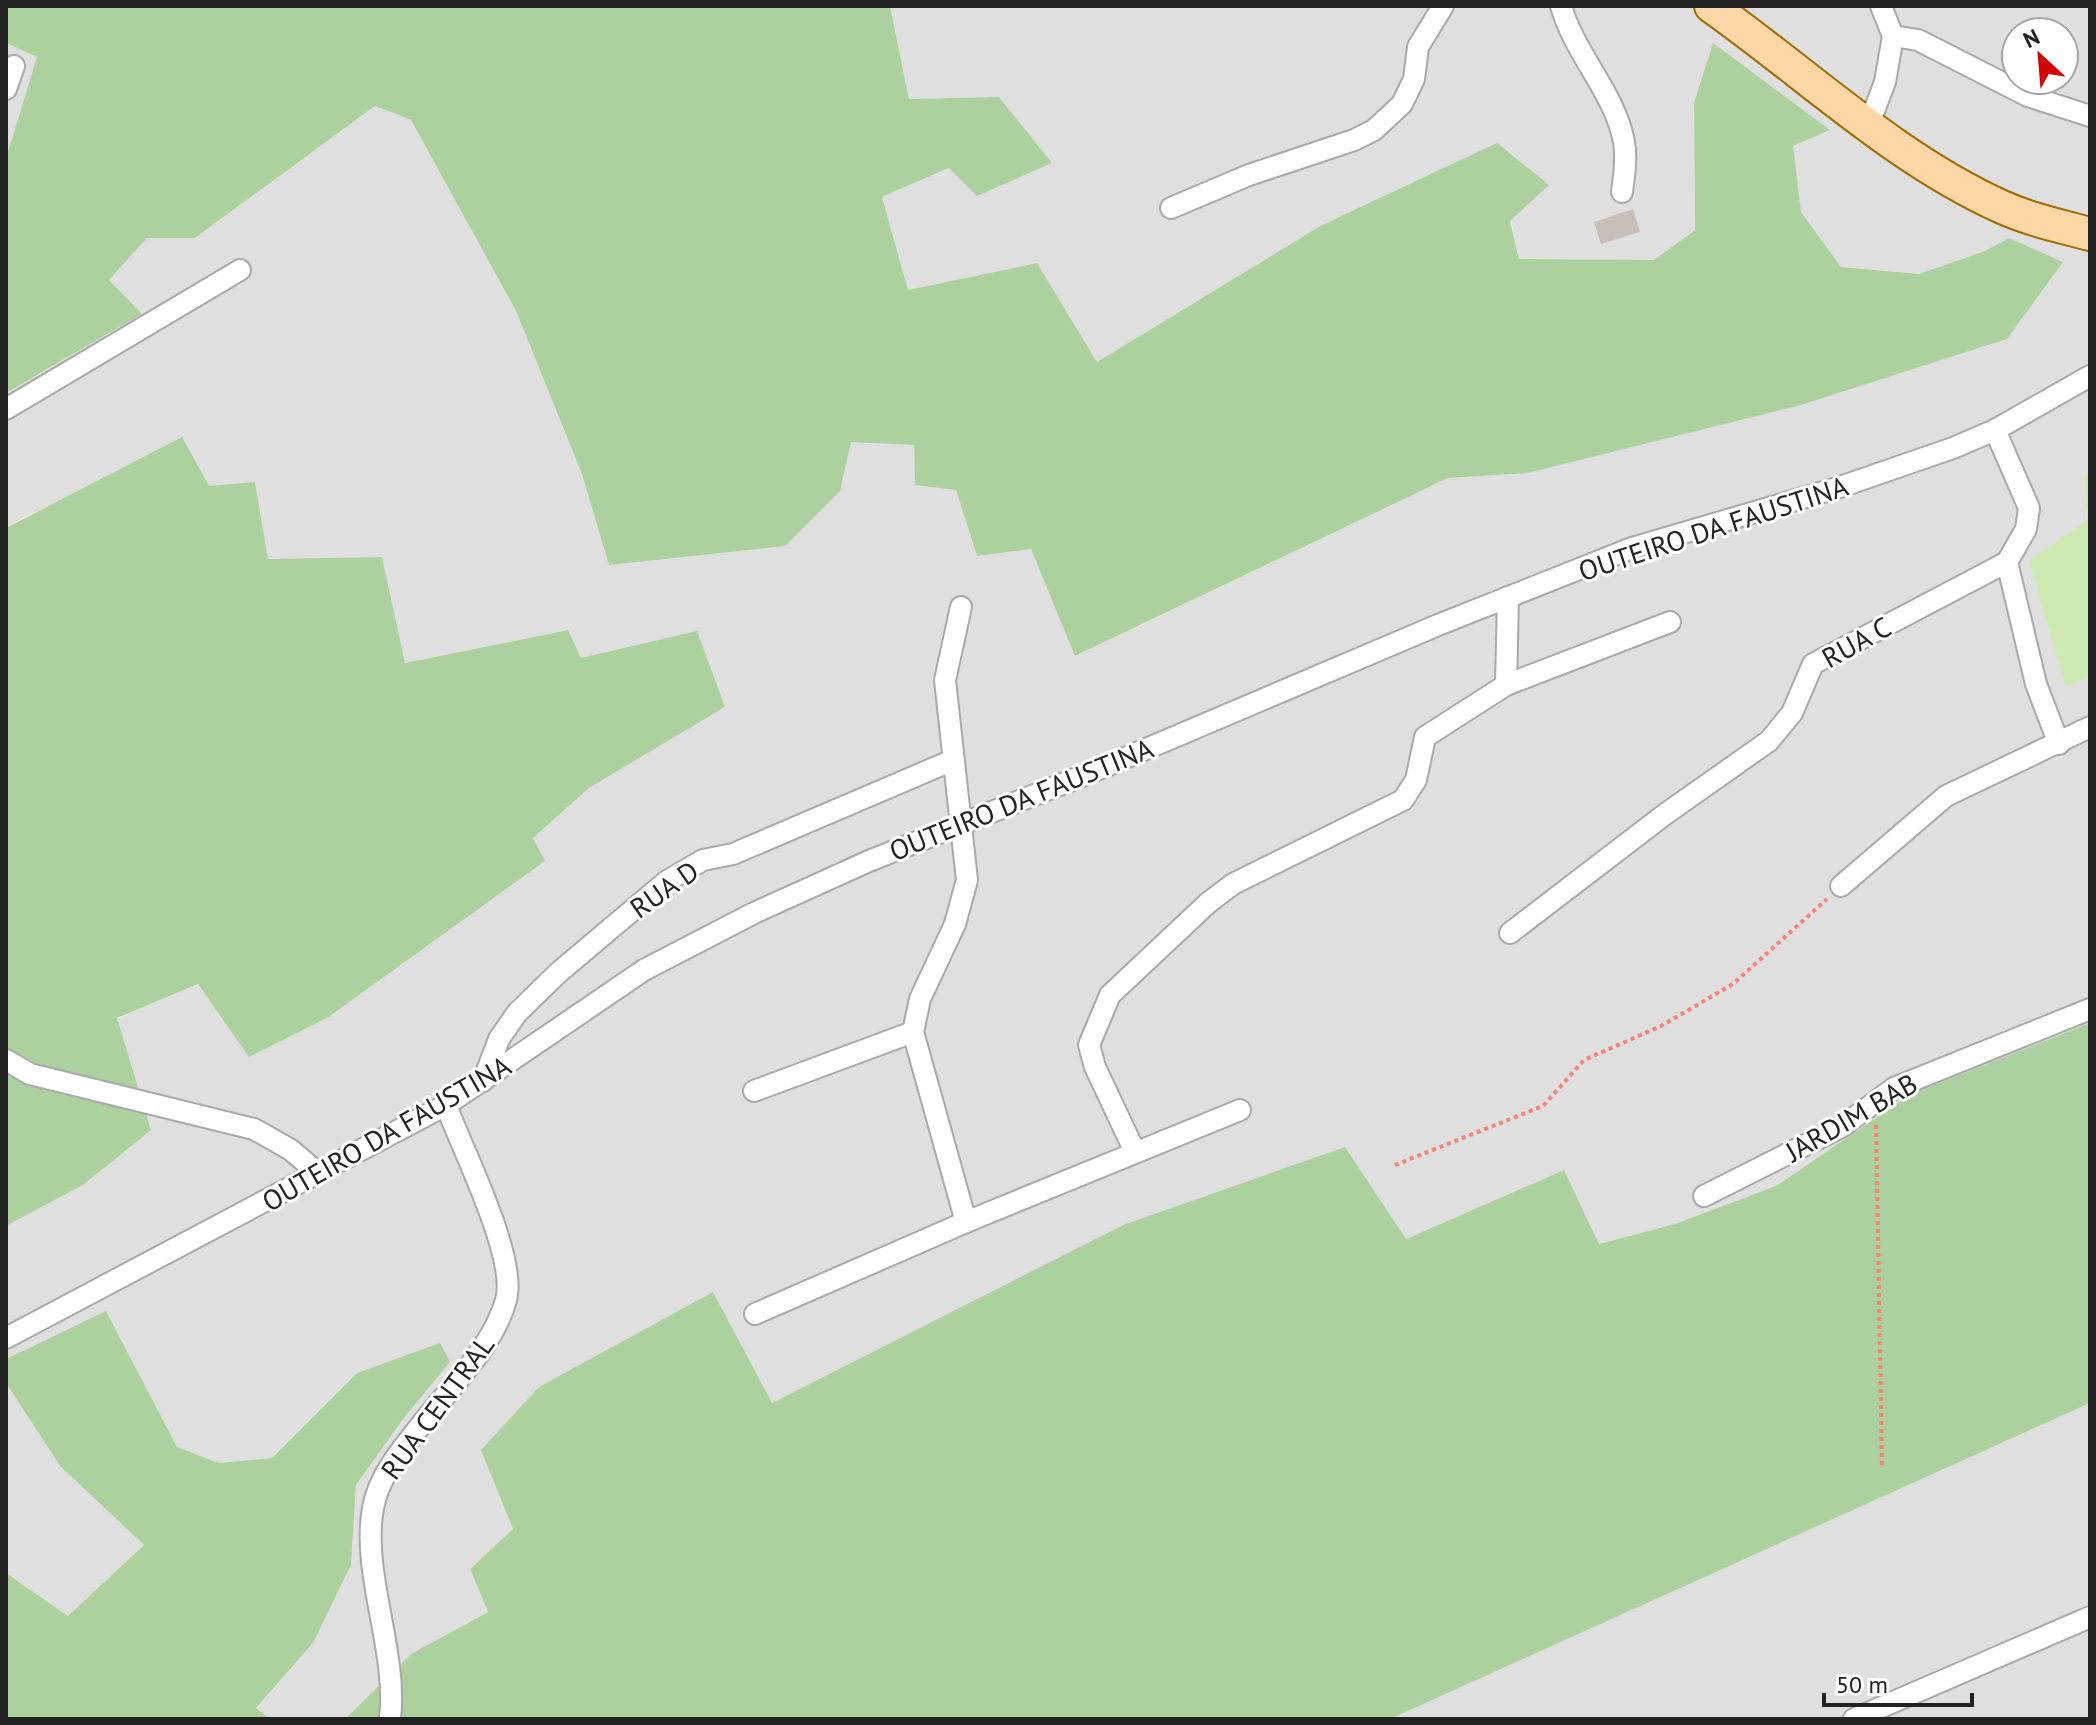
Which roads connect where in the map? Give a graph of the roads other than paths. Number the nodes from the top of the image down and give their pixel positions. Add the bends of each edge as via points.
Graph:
1 (1443, 6) edge
2 (1561, 6) edge
3 (1711, 6) edge
4 (1881, 6) edge
5 (1893, 36) junction
6 (14, 66) dead end
7 (6, 89) edge
8 (2090, 116) edge
9 (1869, 124) junction
10 (1622, 192) dead end
11 (1171, 208) dead end
12 (2090, 234) edge
13 (240, 270) dead end
14 (2090, 376) edge
15 (6, 409) edge
16 (1995, 430) junction
17 (2007, 562) junction
18 (1508, 597) junction
19 (961, 607) dead end
20 (1670, 622) dead end
21 (1506, 685) junction
22 (2090, 727) edge
23 (2059, 744) junction
24 (953, 760) junction
25 (962, 823) junction
26 (1841, 886) road end
27 (1510, 933) dead end
28 (2090, 1009) edge
29 (913, 1032) junction
30 (6, 1060) edge
31 (483, 1081) junction
32 (754, 1091) dead end
33 (446, 1105) junction
34 (1240, 1110) dead end
35 (1135, 1152) junction
36 (318, 1173) junction
37 (1704, 1196) dead end
38 (966, 1222) junction
39 (755, 1314) dead end
40 (6, 1338) edge
41 (2090, 1617) edge
42 (390, 1719) edge
43 (1854, 1719) edge

1 - 11 street via 1418,47 1414,79 1402,104 1374,130
2 - 10 street via 1573,40 1617,119 1625,163
3 - 9 main road
4 - 5 street
5 - 8 street via 1918,40 2028,96
5 - 9 street via 1885,82
6 - 7 street
9 - 12 main road via 1914,159 2003,207
13 - 15 street
14 - 16 street, OUTEIRO DA FAUSTINA
16 - 17 street via 2029,508 2026,529
16 - 18 street, OUTEIRO DA FAUSTINA via 1867,479 1632,548
17 - 23 street via 2036,684
17 - 27 street, RUA C via 1813,664 1792,713 1769,741
18 - 21 street
18 - 25 street, OUTEIRO DA FAUSTINA
19 - 24 street via 945,680
20 - 21 street
21 - 35 street via 1425,737 1416,780 1403,800 1233,884 1110,995 1089,1045
22 - 23 street
23 - 26 street via 1946,796
24 - 25 street
24 - 31 street, RUA D via 733,854 703,860 667,881 517,1013 499,1039
25 - 29 street via 964,899 920,999
25 - 31 street, OUTEIRO DA FAUSTINA via 754,913 644,970
28 - 37 street, JARDIM BAB via 1914,1078 1843,1126
29 - 32 street
29 - 38 street
30 - 36 street via 30,1074 254,1129
31 - 33 street, OUTEIRO DA FAUSTINA
33 - 36 street, OUTEIRO DA FAUSTINA
33 - 42 street, RUA CENTRAL via 499,1241 508,1287 488,1340 401,1451 376,1493 370,1529
34 - 35 street
35 - 38 street
36 - 40 street, OUTEIRO DA FAUSTINA
38 - 39 street
41 - 43 street

